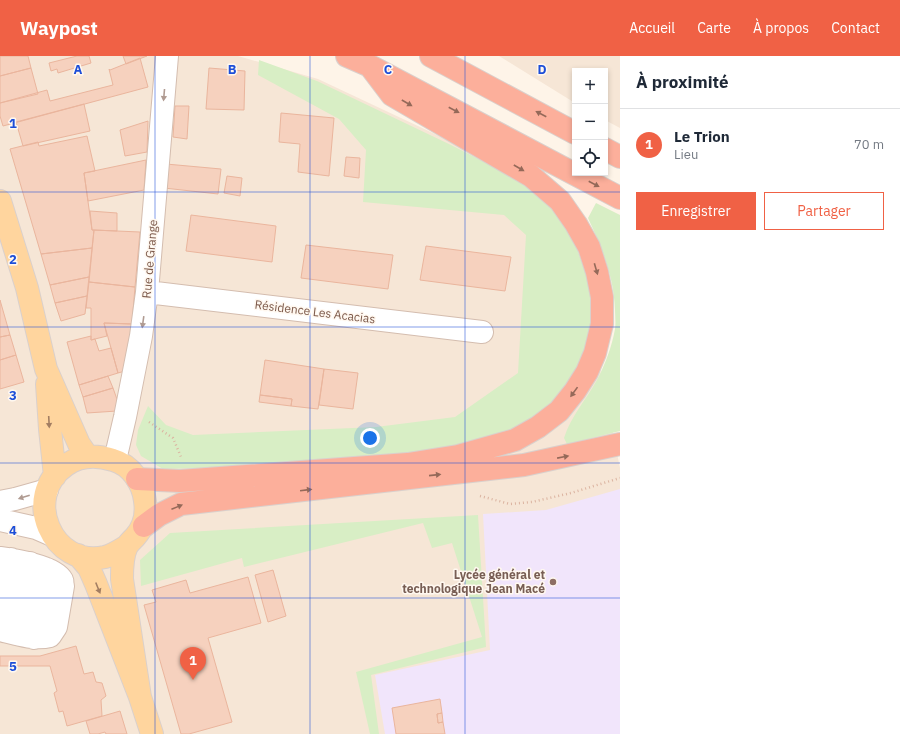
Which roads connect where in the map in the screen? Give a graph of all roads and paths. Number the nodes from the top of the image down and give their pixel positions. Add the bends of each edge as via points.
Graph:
1 (167, 56) edge
2 (348, 56) edge
3 (431, 56) edge
4 (370, 66) junction
5 (572, 131) edge
6 (608, 151) edge
7 (620, 157) edge
8 (620, 198) edge
9 (0, 201) edge
10 (147, 292) junction
11 (482, 332) dead end
12 (46, 369) junction
13 (125, 417) junction
14 (620, 444) edge
15 (88, 457) junction
16 (115, 460) junction
17 (181, 460) dead end
18 (137, 479) junction
19 (51, 483) junction
20 (0, 502) edge
21 (0, 520) edge
22 (144, 526) junction
23 (52, 535) junction
24 (127, 546) junction
25 (78, 555) junction
26 (22, 562) edge
27 (12, 632) edge
28 (140, 697) junction
29 (152, 734) edge

1 -> 10 street, Rue de Grange
2 - 4 highway
5 -> 3 highway
4 -> 8 highway
4 -> 18 highway via 392,94 531,176 560,201 589,247 602,297 602,324 587,372 559,411 538,426 516,440 458,456 408,464 180,482
6 - 7 highway
9 - 12 main road via 26,288
10 - 11 street, Résidence Les Acacias
10 -> 13 street, Rue de Grange
12 - 15 main road via 79,444
12 -> 19 main road
13 - 16 street, Rue de Grange
13 - 17 path via 150,422 173,438
22 -> 14 highway via 181,504 524,465
15 - 16 main road
15 - 19 main road via 69,463
16 - 18 main road via 124,465
18 - 22 main road via 143,490 145,502
19 -> 20 street via 15,500
19 - 23 main road via 44,508
21 - 23 street via 36,528
22 - 24 main road
23 - 25 main road via 64,547
24 - 25 main road via 105,557 91,558
24 - 28 main road via 122,563 122,579
25 -> 28 main road via 89,568 96,584
26 - 27 street
26 - 27 street
28 - 29 main road

